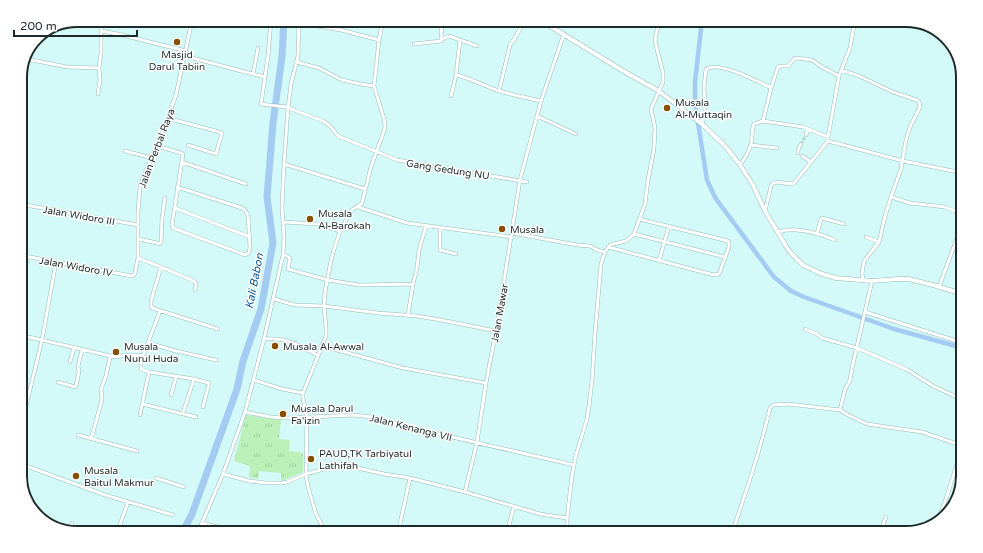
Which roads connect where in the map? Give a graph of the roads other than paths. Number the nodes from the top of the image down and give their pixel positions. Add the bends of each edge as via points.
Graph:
1 (102, 27) edge
2 (191, 27) edge
3 (270, 27) edge
4 (299, 27) edge
5 (323, 27) edge
6 (382, 27) edge
7 (442, 27) edge
8 (521, 27) edge
9 (553, 27) edge
10 (658, 27) edge
11 (854, 27) edge
12 (101, 31) junction
13 (564, 34) junction
14 (379, 40) junction
15 (460, 40) junction
16 (441, 41) junction
17 (414, 44) dead end
18 (476, 46) dead end
19 (258, 48) dead end
20 (186, 51) junction
21 (185, 56) junction
22 (30, 60) edge
23 (296, 62) junction
24 (99, 68) junction
25 (841, 70) junction
26 (253, 74) junction
27 (456, 75) junction
28 (839, 76) junction
29 (265, 77) junction
30 (374, 86) junction
31 (771, 88) junction
32 (499, 91) junction
33 (659, 91) junction
34 (98, 94) dead end
35 (451, 96) dead end
36 (541, 101) junction
37 (287, 108) junction
38 (537, 116) junction
39 (167, 118) junction
40 (763, 121) junction
41 (703, 125) junction
42 (808, 129) junction
43 (576, 134) dead end
44 (806, 135) tunnel mouth
45 (828, 137) junction
46 (828, 141) junction
47 (751, 144) junction
48 (801, 144) tunnel mouth
49 (188, 145) dead end
50 (157, 146) junction
51 (777, 148) dead end
52 (125, 151) dead end
53 (377, 152) junction
54 (798, 153) dead end
55 (802, 156) dead end
56 (152, 158) junction
57 (902, 161) junction
58 (182, 162) junction
59 (811, 162) junction
60 (284, 164) junction
61 (740, 165) junction
62 (956, 172) edge
63 (520, 180) junction
64 (527, 182) dead end
65 (246, 184) dead end
66 (177, 187) junction
67 (365, 189) junction
68 (891, 197) junction
69 (165, 198) dead end
70 (27, 205) edge
71 (358, 207) junction
72 (174, 208) junction
73 (765, 211) junction
74 (956, 211) edge
75 (640, 219) junction
76 (283, 222) junction
77 (844, 224) dead end
78 (138, 225) junction
79 (426, 226) junction
80 (669, 226) junction
81 (440, 228) junction
82 (340, 231) junction
83 (778, 232) junction
84 (634, 234) junction
85 (817, 234) junction
86 (512, 235) junction
87 (250, 237) junction
88 (866, 237) dead end
89 (138, 239) junction
90 (835, 240) dead end
91 (956, 241) edge
92 (665, 242) junction
93 (879, 242) junction
94 (608, 247) junction
95 (605, 252) junction
96 (456, 254) dead end
97 (283, 255) junction
98 (28, 257) joint
99 (725, 257) junction
100 (138, 258) junction
101 (27, 261) edge
102 (659, 261) junction
103 (56, 262) junction
104 (161, 267) junction
105 (132, 276) joint
106 (328, 280) junction
107 (863, 280) junction
108 (872, 281) junction
109 (413, 284) junction
110 (939, 287) junction
111 (195, 290) dead end
112 (956, 292) edge
113 (274, 299) junction
114 (324, 306) junction
115 (160, 311) junction
116 (864, 313) junction
117 (408, 315) junction
118 (218, 329) dead end
119 (805, 329) dead end
120 (496, 331) junction
121 (27, 337) edge
122 (264, 339) junction
123 (42, 340) junction
124 (956, 341) edge
125 (148, 343) junction
126 (322, 346) junction
127 (74, 348) junction
128 (857, 348) junction
129 (82, 350) junction
130 (143, 356) junction
131 (317, 356) junction
132 (110, 357) junction
133 (216, 360) dead end
134 (70, 362) dead end
135 (150, 372) junction
136 (176, 377) junction
137 (194, 379) junction
138 (254, 380) junction
139 (58, 382) dead end
140 (486, 383) junction
141 (303, 393) junction
142 (171, 396) dead end
143 (956, 397) edge
144 (142, 404) junction
145 (27, 406) edge
146 (203, 407) dead end
147 (840, 410) junction
148 (245, 412) junction
149 (183, 413) junction
150 (140, 415) dead end
151 (196, 417) dead end
152 (307, 418) junction
153 (78, 435) dead end
154 (91, 439) junction
155 (477, 442) junction
156 (956, 443) edge
157 (136, 451) dead end
158 (574, 465) junction
159 (27, 466) edge
160 (956, 468) edge
161 (223, 474) junction
162 (306, 474) junction
163 (156, 478) dead end
164 (410, 478) junction
165 (184, 487) dead end
166 (465, 492) junction
167 (128, 502) junction
168 (514, 506) junction
169 (944, 508) edge
170 (173, 515) dead end
171 (886, 517) dead end
172 (567, 518) junction
173 (72, 523) dead end
174 (202, 523) junction
175 (71, 526) edge
176 (119, 526) edge
177 (200, 526) edge
178 (214, 526) edge
179 (322, 526) edge
180 (400, 526) edge
181 (509, 526) edge
182 (567, 526) edge
183 (734, 526) edge
184 (883, 526) edge

1 - 12 street
2 - 20 street, Jalan Perbal Raya
3 - 29 street
4 - 23 street
5 - 14 street
6 - 14 street
7 - 16 street
8 - 32 street via 510,45
9 - 13 street
10 - 33 street via 655,41 663,79
11 - 25 street via 850,48
12 - 20 street
12 - 24 street
13 - 33 street
13 - 36 street, Jalan Mawar
14 - 30 street
15 - 16 street via 446,36
15 - 18 street
15 - 27 street
16 - 17 street
19 - 26 street
20 - 21 street, Jalan Perbal Raya
21 - 26 street
21 - 39 street, Jalan Perbal Raya via 176,95
22 - 24 street via 67,67
23 - 30 street via 315,67 342,80
23 - 37 street
24 - 34 street
25 - 28 street
25 - 57 street via 919,102 920,107 910,127
26 - 29 street
27 - 32 street
27 - 35 street
28 - 31 street via 812,60 795,58 788,66 778,67
28 - 45 street
29 - 37 street, Gang Gedung NU via 261,104
30 - 53 street via 385,126
31 - 40 street
31 - 41 street via 740,73 709,67 706,69 704,87
32 - 36 street
33 - 41 street
33 - 75 street via 651,109 655,128 654,149
36 - 38 street, Jalan Mawar
37 - 53 street, Gang Gedung NU via 324,121 338,136
37 - 60 street
38 - 43 street
38 - 63 street, Jalan Mawar
39 - 49 street via 222,133 216,154
39 - 50 street, Jalan Perbal Raya
40 - 42 street
40 - 47 street via 752,127
41 - 61 street
42 - 44 street
42 - 45 street
45 - 46 street
46 - 57 street
46 - 59 street
47 - 51 street
47 - 61 street
48 - 54 street
50 - 56 street, Jalan Perbal Raya
50 - 58 street via 182,153
52 - 56 street
53 - 63 street, Gang Gedung NU via 400,161
53 - 67 street
55 - 59 street
56 - 78 street, Jalan Perbal Raya via 140,187
57 - 62 street
57 - 68 street
58 - 65 street
58 - 66 street
59 - 73 street via 794,183 773,183
60 - 67 street
60 - 76 street
61 - 73 street
63 - 64 street, Gang Gedung NU
63 - 86 street, Jalan Mawar
66 - 72 street
66 - 87 street via 245,210
67 - 71 street via 362,203
68 - 74 street
68 - 93 street
69 - 89 street via 161,243
70 - 78 street, Jalan Widoro III
71 - 79 street via 407,223
71 - 82 street via 350,211
72 - 87 street
72 - 87 street via 172,225 175,229 245,255 250,251
73 - 83 street
75 - 80 street
75 - 84 street
76 - 82 street via 318,224
76 - 97 street
77 - 85 street via 822,218
78 - 89 street, Jalan Perbal Raya
79 - 81 street
79 - 109 street
80 - 92 street
80 - 99 street via 728,241
81 - 86 street
81 - 96 street via 440,250
82 - 106 street
83 - 85 street via 803,230
83 - 107 street via 790,252 803,265 836,278
84 - 92 street
84 - 94 street via 626,241
85 - 90 street
86 - 95 street via 587,246
86 - 120 street, Jalan Mawar
88 - 93 street
89 - 100 street, Jalan Perbal Raya
91 - 110 street
92 - 99 street
92 - 102 street
93 - 107 street via 864,261
94 - 95 street
94 - 102 street
95 - 158 street via 600,267 588,414
97 - 106 street via 290,258 288,269
97 - 113 street
98 - 101 street
98 - 103 street, Jalan Widoro IV
99 - 102 street via 717,275
100 - 104 street
100 - 105 street, Jalan Perbal Raya
103 - 105 street, Jalan Widoro IV
103 - 123 street
104 - 111 street via 194,281
104 - 115 street via 151,305
106 - 109 street via 360,285
106 - 114 street
107 - 108 street
108 - 110 street via 909,279
108 - 116 street
109 - 117 street
110 - 112 street
113 - 114 street via 295,305
113 - 122 street
114 - 117 street
114 - 126 street via 326,336
115 - 118 street
115 - 125 street
116 - 124 street
116 - 128 street
117 - 120 street
119 - 128 street via 822,338
120 - 140 street, Jalan Mawar
121 - 123 street
122 - 131 street via 284,340
122 - 138 street
123 - 127 street
123 - 145 street
125 - 130 street
125 - 133 street
126 - 131 street
126 - 140 street via 403,368
127 - 129 street
127 - 134 street
128 - 143 street via 906,369
128 - 147 street
129 - 132 street
129 - 139 street via 76,386
130 - 132 street via 134,354
130 - 135 street via 141,369
131 - 141 street
132 - 154 street
135 - 136 street
135 - 144 street
136 - 137 street
136 - 142 street
137 - 146 street via 209,384
137 - 149 street
138 - 141 street
138 - 148 street
140 - 155 street, Jalan Mawar
141 - 152 street
144 - 149 street
144 - 150 street
147 - 156 street via 867,424 922,432
147 - 183 street via 788,404 771,406
148 - 152 street, Jalan Kenanga VII via 271,417
148 - 161 street
149 - 151 street
152 - 155 street, Jalan Kenanga VII via 364,415
152 - 162 street
153 - 154 street
154 - 157 street
155 - 158 street, Jalan Kenanga VII
155 - 166 street, Jalan Mawar
158 - 172 street
159 - 167 street via 105,496
160 - 169 street
161 - 162 street via 249,481 274,483 287,482
161 - 174 street
162 - 164 street via 342,465
162 - 179 street via 316,514
163 - 165 street
164 - 166 street
164 - 180 street
166 - 168 street
167 - 170 street
167 - 176 street
168 - 172 street via 540,514
168 - 181 street
171 - 184 street
172 - 182 street
173 - 175 street
174 - 177 street
174 - 178 street

